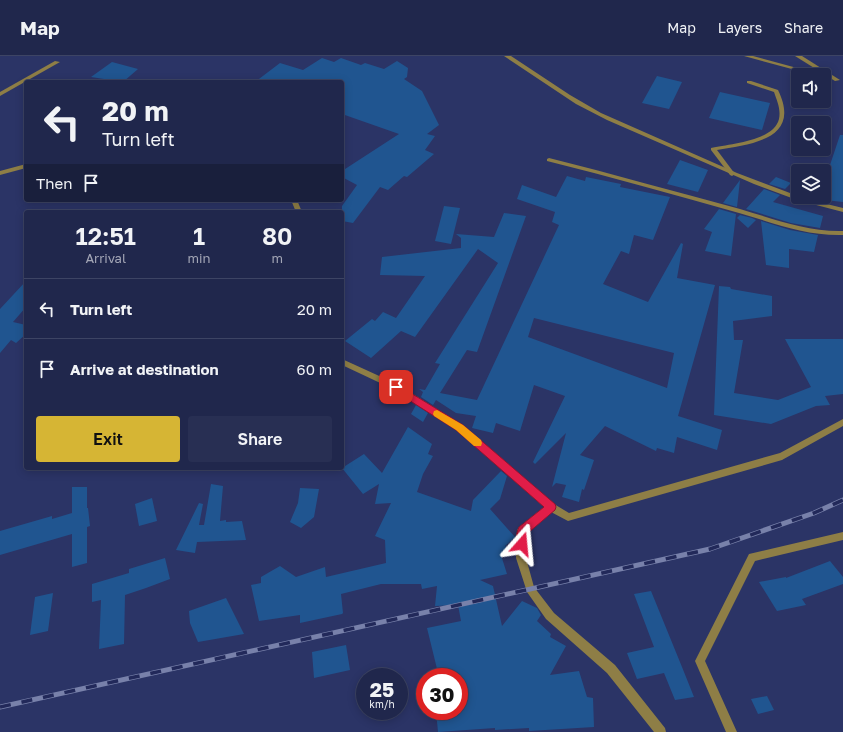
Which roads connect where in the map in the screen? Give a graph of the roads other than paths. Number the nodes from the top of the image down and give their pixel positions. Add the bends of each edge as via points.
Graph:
1 (507, 56) edge
2 (747, 56) edge
3 (798, 56) edge
4 (57, 62) dead end
5 (793, 68) edge
6 (831, 78) edge
7 (25, 80) edge
8 (837, 80) junction
9 (24, 81) edge
10 (843, 81) edge
11 (749, 82) dead end
12 (0, 94) edge
13 (550, 160) dead end
14 (24, 167) edge
15 (0, 173) edge
16 (732, 174) junction
17 (843, 210) edge
18 (843, 233) edge
19 (344, 363) edge
20 (843, 422) edge
21 (551, 507) junction
22 (843, 536) edge
23 (661, 732) edge
24 (732, 732) edge

1 - 16 street via 589,109
2 - 5 street
3 - 8 street
4 - 7 street
6 - 8 street
8 - 10 street
9 - 12 street
11 - 16 street via 776,91 782,102 783,120 774,133 713,149
13 - 18 street via 810,231
14 - 15 street
16 - 17 street via 781,193
19 - 21 street via 396,387 460,428
20 - 21 street via 782,456 691,483 568,517
21 - 23 street via 522,530 521,558 530,589 550,616 611,669
22 - 24 street via 752,557 700,661

